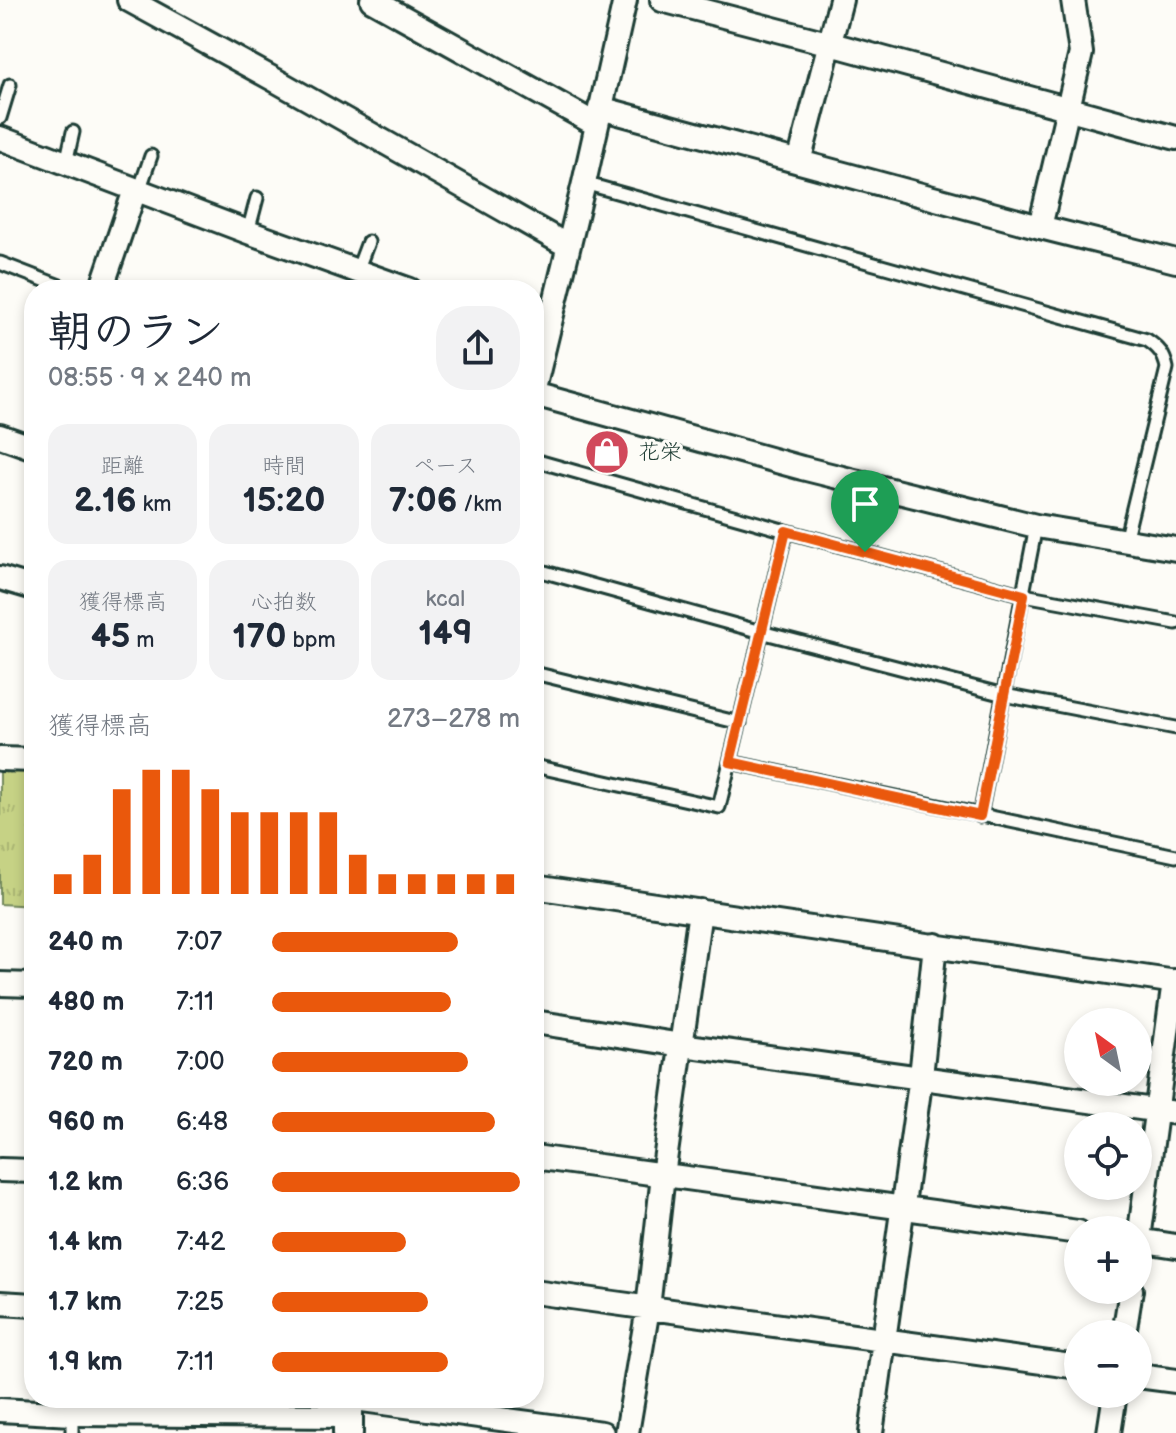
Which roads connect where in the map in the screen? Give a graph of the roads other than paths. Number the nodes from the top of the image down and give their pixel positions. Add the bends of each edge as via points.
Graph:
1 (129, 0) edge
2 (372, 0) edge
3 (625, 0) edge
4 (662, 0) edge
5 (841, 0) edge
6 (1073, 0) edge
7 (734, 10) edge
8 (831, 44) junction
9 (10, 85) dead end
10 (1068, 110) junction
11 (598, 116) junction
12 (0, 118) edge
13 (73, 132) dead end
14 (0, 138) edge
15 (1176, 138) edge
16 (151, 156) dead end
17 (799, 162) junction
18 (66, 163) junction
19 (584, 183) junction
20 (137, 190) junction
21 (257, 198) dead end
22 (1040, 227) junction
23 (248, 232) junction
24 (368, 242) dead end
25 (568, 246) junction
26 (1176, 261) edge
27 (0, 263) edge
28 (44, 280) edge
29 (105, 280) edge
30 (354, 280) edge
31 (544, 323) edge
32 (544, 395) edge
33 (0, 436) edge
34 (24, 444) edge
35 (544, 463) edge
36 (1036, 526) junction
37 (786, 531) junction
38 (1125, 541) junction
39 (1176, 549) edge
40 (544, 572) edge
41 (0, 578) edge
42 (24, 585) edge
43 (1024, 595) junction
44 (1176, 623) edge
45 (761, 632) junction
46 (544, 675) edge
47 (1004, 695) junction
48 (740, 723) junction
49 (1176, 728) edge
50 (0, 759) edge
51 (24, 760) edge
52 (730, 762) junction
53 (544, 768) edge
54 (980, 816) junction
55 (1176, 856) edge
56 (544, 888) edge
57 (700, 911) junction
58 (935, 945) junction
59 (1175, 982) edge
60 (0, 984) edge
61 (24, 985) edge
62 (544, 1024) edge
63 (682, 1045) junction
64 (921, 1076) junction
65 (1166, 1111) edge
66 (544, 1158) edge
67 (0, 1170) edge
68 (24, 1171) edge
69 (663, 1175) junction
70 (902, 1208) junction
71 (1144, 1216) edge
72 (1064, 1230) edge
73 (1152, 1243) edge
74 (1176, 1246) edge
75 (544, 1293) edge
76 (0, 1303) edge
77 (24, 1304) edge
78 (648, 1308) junction
79 (883, 1340) junction
80 (1064, 1365) edge
81 (1152, 1378) edge
82 (1176, 1381) edge
83 (1113, 1408) edge
84 (0, 1410) edge
85 (348, 1411) edge
86 (72, 1423) edge
87 (602, 1433) edge
88 (627, 1433) edge
89 (871, 1433) edge
90 (1109, 1433) edge

1 - 25 street
2 - 11 street
3 - 11 street
4 - 7 street
5 - 8 street
6 - 10 street via 1081,53
7 - 8 street
8 - 10 street
8 - 17 street
9 - 12 lane
10 - 15 street
10 - 22 street
11 - 17 street
11 - 19 street
13 - 18 lane
14 - 18 street
16 - 20 lane
17 - 22 street
18 - 20 street
19 - 25 street
19 - 38 lane via 1158,347 1167,368
20 - 23 street
20 - 29 street
21 - 23 lane
22 - 26 street
23 - 30 street
24 - 30 lane
25 - 31 street
27 - 28 lane
32 - 36 street via 802,468
33 - 34 street
35 - 37 lane
36 - 38 street
36 - 43 lane
37 - 43 lane
37 - 45 lane
38 - 39 street
40 - 45 lane
41 - 42 street
43 - 44 lane
43 - 47 lane
45 - 47 lane
45 - 48 lane
46 - 48 lane
47 - 49 lane
47 - 54 lane
48 - 52 lane
50 - 51 street
52 - 53 lane via 719,807
52 - 54 lane
54 - 55 lane
56 - 57 street
57 - 58 street
57 - 63 street
58 - 59 street
58 - 64 street
59 - 65 street
60 - 61 street
62 - 63 street
63 - 64 street
63 - 69 street
64 - 65 street
64 - 70 street
65 - 71 street
66 - 69 street
67 - 68 street
69 - 70 street
69 - 78 street
70 - 72 street
70 - 79 street
73 - 74 street
75 - 78 street
76 - 77 street
78 - 79 street
78 - 88 street
79 - 80 street
79 - 89 street
81 - 82 street
83 - 90 street
84 - 86 street
85 - 86 street
85 - 87 street

